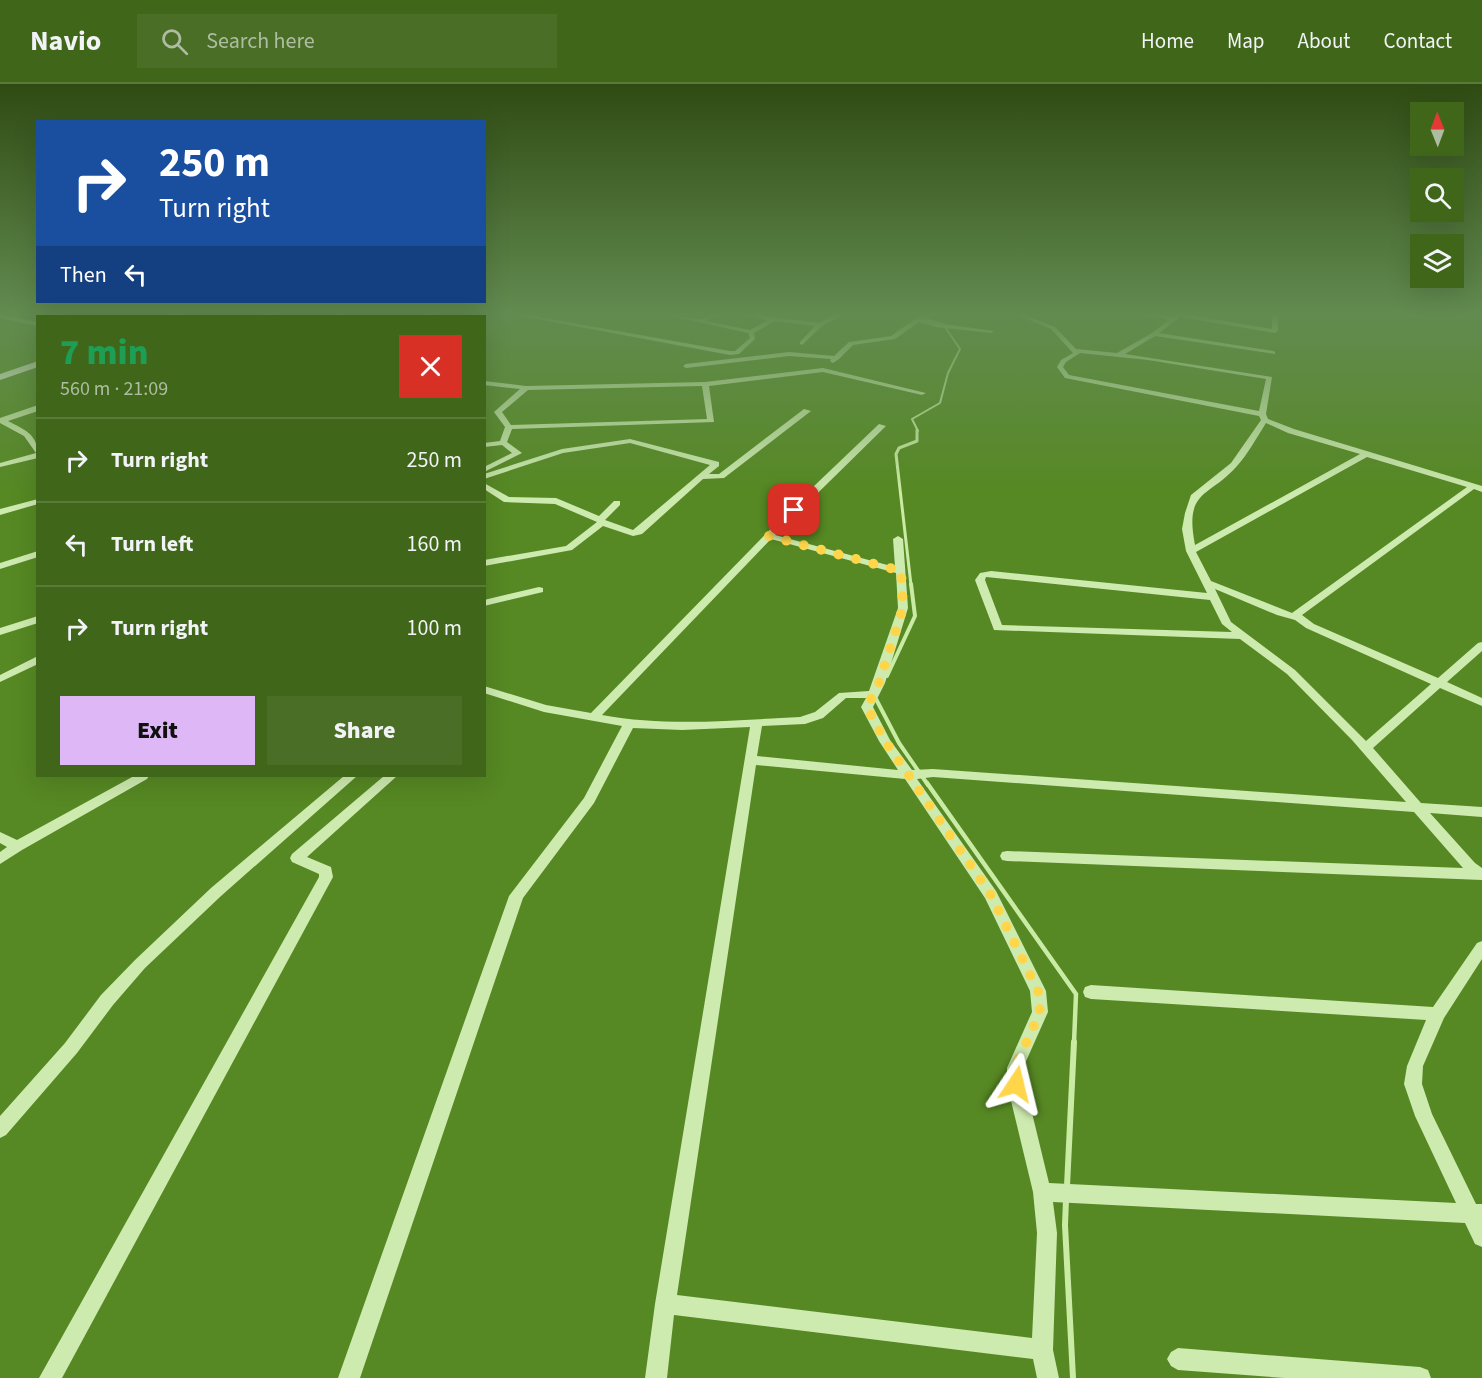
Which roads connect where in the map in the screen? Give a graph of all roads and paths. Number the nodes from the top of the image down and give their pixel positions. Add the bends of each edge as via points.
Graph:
1 (803, 372) edge
2 (833, 372) edge
3 (1064, 372) edge
4 (1233, 372) edge
5 (486, 383) edge
6 (705, 384) junction
7 (526, 388) junction
8 (922, 393) dead end
9 (36, 409) edge
10 (807, 411) dead end
11 (1263, 417) junction
12 (2, 420) edge
13 (882, 426) dead end
14 (509, 427) junction
15 (36, 432) edge
16 (27, 434) junction
17 (503, 443) junction
18 (486, 445) edge
19 (36, 450) edge
20 (36, 454) edge
21 (1366, 454) junction
22 (0, 465) edge
23 (486, 469) edge
24 (486, 476) edge
25 (702, 477) junction
26 (486, 486) edge
27 (1477, 487) edge
28 (36, 502) edge
29 (617, 503) dead end
30 (0, 512) edge
31 (601, 521) junction
32 (769, 536) junction
33 (898, 539) dead end
34 (1191, 551) junction
35 (36, 555) edge
36 (486, 563) edge
37 (0, 566) edge
38 (901, 571) junction
39 (1208, 583) junction
40 (539, 590) dead end
41 (1214, 597) junction
42 (486, 603) edge
43 (1298, 617) junction
44 (36, 620) edge
45 (0, 632) edge
46 (1243, 636) junction
47 (1482, 645) edge
48 (36, 660) edge
49 (0, 679) edge
50 (1439, 684) junction
51 (486, 690) edge
52 (873, 694) junction
53 (1482, 702) edge
54 (594, 717) junction
55 (629, 724) junction
56 (756, 724) junction
57 (1365, 748) junction
58 (751, 760) junction
59 (908, 775) junction
60 (141, 777) edge
61 (350, 777) edge
62 (390, 777) edge
63 (1418, 807) junction
64 (1482, 812) edge
65 (0, 837) edge
66 (16, 846) junction
67 (1008, 856) dead end
68 (0, 859) edge
69 (1481, 875) edge
70 (1482, 946) edge
71 (1091, 992) dead end
72 (1437, 1014) junction
73 (0, 1129) edge
74 (1046, 1192) junction
75 (1477, 1214) edge
76 (1482, 1237) edge
77 (665, 1304) junction
78 (1042, 1350) junction
79 (1178, 1359) dead end
80 (50, 1378) edge
81 (348, 1378) edge
82 (656, 1378) edge
83 (1048, 1378) edge
84 (1420, 1378) edge

1 - 6 street
2 - 8 street
3 - 11 street via 1067,377
4 - 11 street via 1270,378
5 - 7 street
6 - 7 street
6 - 14 street via 711,420 708,421
7 - 14 street via 498,412
9 - 12 street
10 - 25 street via 721,476
11 - 21 street
11 - 34 street via 1234,465 1194,497 1187,529
12 - 16 street
13 - 32 street
14 - 17 street
15 - 16 street
16 - 19 street
17 - 18 street
17 - 23 street via 518,453
20 - 22 street
21 - 27 street
21 - 34 street
24 - 25 street via 562,451 630,441 715,462 716,466
25 - 31 street via 639,532
26 - 31 street via 507,500 555,501
27 - 43 street via 1298,611
28 - 30 street
29 - 31 street
31 - 36 street via 569,548
32 - 38 street
32 - 54 street
33 - 38 street
34 - 39 street
35 - 37 street
38 - 52 street via 903,608
39 - 41 street
39 - 43 street via 1281,614
40 - 42 street
41 - 46 street via 1227,624
41 - 46 street via 991,573 980,580 998,628
43 - 50 street via 1310,627
44 - 45 street
46 - 57 street via 1291,672
47 - 50 street
48 - 49 street
50 - 53 street
50 - 57 street
51 - 54 street via 544,708
52 - 56 street via 843,694 819,715 801,721
52 - 59 street via 867,707
54 - 55 street
55 - 56 street
55 - 81 street via 589,800 516,896
56 - 58 street
57 - 63 street
58 - 59 street
58 - 77 street
59 - 63 street via 933,773
59 - 74 street via 991,895 1038,991 1040,1012 1015,1068
60 - 66 street
61 - 73 street via 216,892 140,964
62 - 80 street via 297,858 326,871 326,877
63 - 64 street
63 - 69 street
65 - 66 street
66 - 68 street
67 - 69 street
70 - 72 street
71 - 72 street
72 - 75 street via 1415,1066 1413,1084 1424,1116
74 - 75 street
74 - 78 street
75 - 76 street
77 - 78 street
77 - 82 street
78 - 83 street
79 - 84 street

